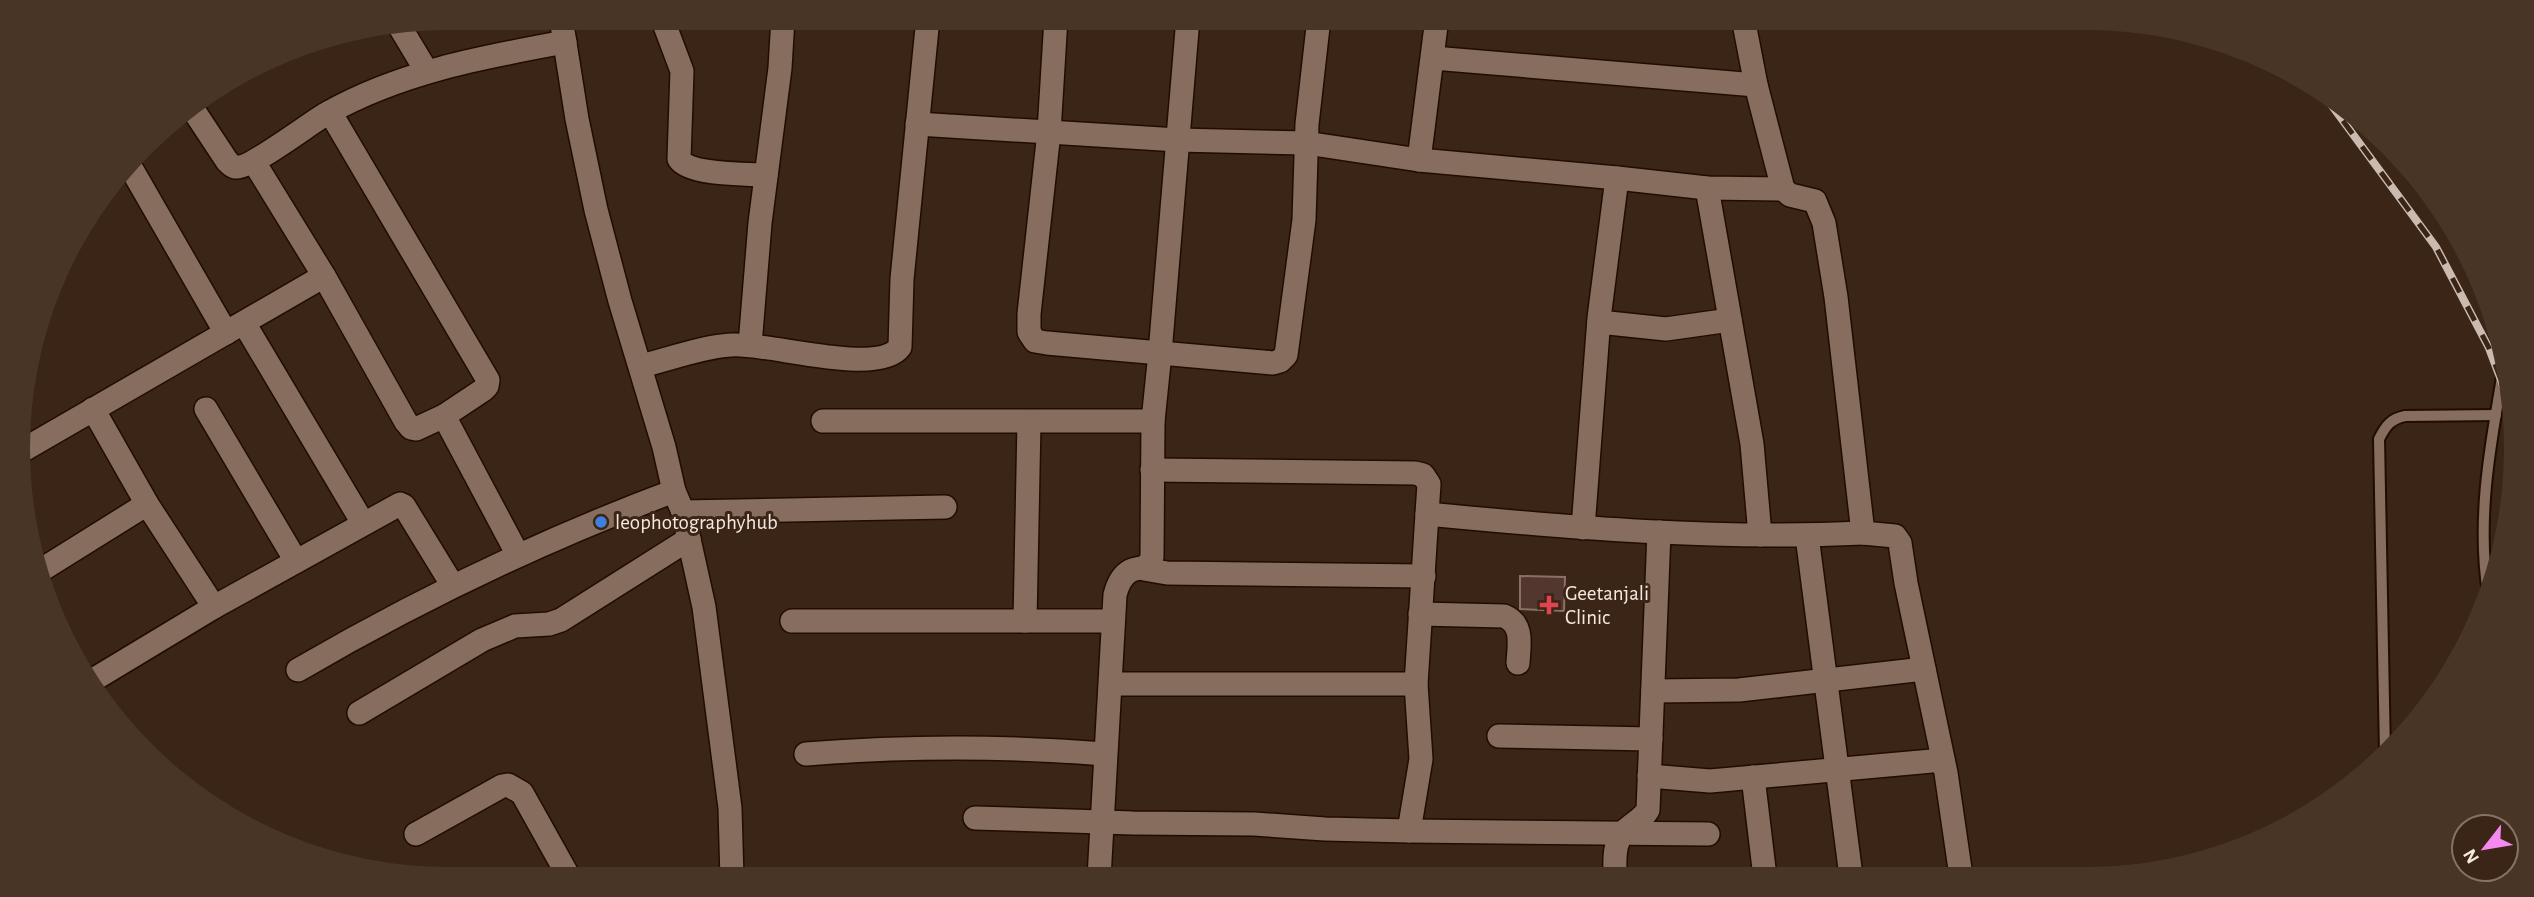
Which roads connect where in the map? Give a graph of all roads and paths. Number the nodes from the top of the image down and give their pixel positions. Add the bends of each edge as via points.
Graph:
1 (563, 30) edge
2 (666, 30) edge
3 (782, 30) edge
4 (927, 30) edge
5 (1055, 30) edge
6 (1187, 30) edge
7 (1318, 30) edge
8 (1436, 30) edge
9 (1745, 30) edge
10 (403, 32) edge
11 (565, 42) junction
12 (1433, 58) junction
13 (427, 72) junction
14 (1756, 85) junction
15 (330, 112) junction
16 (196, 114) edge
17 (917, 124) junction
18 (1049, 132) junction
19 (1178, 140) junction
20 (1306, 144) junction
21 (1419, 160) junction
22 (254, 162) junction
23 (134, 172) edge
24 (766, 175) junction
25 (1618, 178) junction
26 (1707, 188) junction
27 (1783, 189) junction
28 (324, 276) junction
29 (1730, 320) junction
30 (1599, 322) junction
31 (235, 328) junction
32 (750, 345) junction
33 (1160, 353) junction
34 (641, 366) junction
35 (2500, 389) edge
36 (206, 409) dead end
37 (93, 410) junction
38 (2496, 415) junction
39 (444, 416) junction
40 (823, 421) dead end
41 (1153, 421) junction
42 (1029, 422) junction
43 (30, 446) edge
44 (1152, 470) junction
45 (678, 501) junction
46 (147, 504) junction
47 (945, 507) dead end
48 (1427, 513) junction
49 (363, 523) junction
50 (1583, 528) junction
51 (1659, 532) junction
52 (1863, 533) junction
53 (1759, 535) junction
54 (1807, 536) junction
55 (690, 539) junction
56 (518, 555) junction
57 (296, 561) junction
58 (47, 566) edge
59 (1144, 569) junction
60 (2486, 571) edge
61 (1424, 576) junction
62 (453, 586) junction
63 (214, 607) junction
64 (1420, 614) junction
65 (792, 621) dead end
66 (1025, 621) junction
67 (1113, 621) junction
68 (1518, 663) dead end
69 (1924, 669) junction
70 (298, 670) dead end
71 (98, 677) edge
72 (1826, 682) junction
73 (1112, 684) junction
74 (1416, 684) junction
75 (1653, 691) junction
76 (359, 713) dead end
77 (1499, 736) dead end
78 (1651, 739) junction
79 (2385, 742) edge
80 (806, 754) dead end
81 (1105, 754) junction
82 (1943, 760) junction
83 (1837, 771) junction
84 (1649, 776) junction
85 (1753, 778) junction
86 (975, 818) dead end
87 (1102, 822) junction
88 (1409, 831) junction
89 (1623, 833) junction
90 (416, 834) dead end
91 (1707, 834) dead end
92 (563, 867) edge
93 (732, 867) edge
94 (1100, 867) edge
95 (1615, 867) edge
96 (1764, 867) edge
97 (1850, 867) edge
98 (1960, 867) edge

1 - 11 street
2 - 24 street via 682,72 681,163 705,171
3 - 24 street
4 - 17 street
5 - 18 street
6 - 19 street
7 - 20 street
8 - 12 street
9 - 14 street
10 - 13 street
11 - 13 street
11 - 34 street via 596,210
12 - 14 street
12 - 21 street
13 - 15 street via 380,87
14 - 27 street
15 - 22 street
15 - 39 street via 488,380 483,390
16 - 22 street via 232,166
17 - 18 street
17 - 32 street via 897,351 879,360
18 - 19 street
18 - 33 street via 1028,314 1031,337 1047,343
19 - 20 street
19 - 33 street
20 - 21 street
20 - 33 street via 1304,220 1286,355 1273,363
21 - 25 street
22 - 28 street
23 - 31 street
24 - 32 street
25 - 26 street
25 - 30 street
26 - 27 street
26 - 29 street
27 - 52 street via 1815,201 1824,223
28 - 31 street
28 - 39 street via 411,428
29 - 30 street via 1666,329
29 - 53 street via 1752,444
30 - 50 street
31 - 37 street
31 - 49 street
32 - 34 street via 730,345
33 - 41 street
34 - 45 street
35 - 38 lane
36 - 57 street
37 - 43 street
37 - 46 street
38 - 60 lane via 2483,504
38 - 79 lane via 2395,418 2379,439
39 - 56 street
40 - 42 street
41 - 42 street
41 - 44 street
42 - 66 street
44 - 48 street via 1415,473 1427,479
44 - 59 street via 1152,557
45 - 47 street
45 - 55 street
45 - 56 street via 595,520
46 - 58 street
46 - 63 street
48 - 50 street
48 - 61 street
49 - 57 street
49 - 62 street via 404,506
50 - 51 street
51 - 53 street
51 - 75 street
52 - 54 street
52 - 69 street via 1895,536 1900,543
53 - 54 street
54 - 72 street
55 - 76 street via 561,620 515,626 482,640
55 - 93 street via 704,607 730,808
56 - 62 street
57 - 63 street
59 - 61 street
59 - 67 street via 1130,571 1118,586
61 - 64 street
62 - 70 street
63 - 71 street
64 - 68 street via 1512,619 1519,636
64 - 74 street
65 - 66 street
66 - 67 street
67 - 73 street
69 - 72 street
69 - 82 street
72 - 75 street
72 - 83 street
73 - 74 street
73 - 81 street
74 - 88 street via 1421,759
75 - 78 street
77 - 78 street
78 - 84 street
80 - 81 street via 946,747
81 - 87 street
82 - 83 street
82 - 98 street
83 - 85 street
83 - 97 street
84 - 85 street via 1710,781
84 - 89 street via 1648,810
85 - 96 street
86 - 87 street
87 - 88 street
87 - 94 street
88 - 89 street
89 - 91 street
89 - 95 street via 1615,851
90 - 92 street via 508,785 522,793

